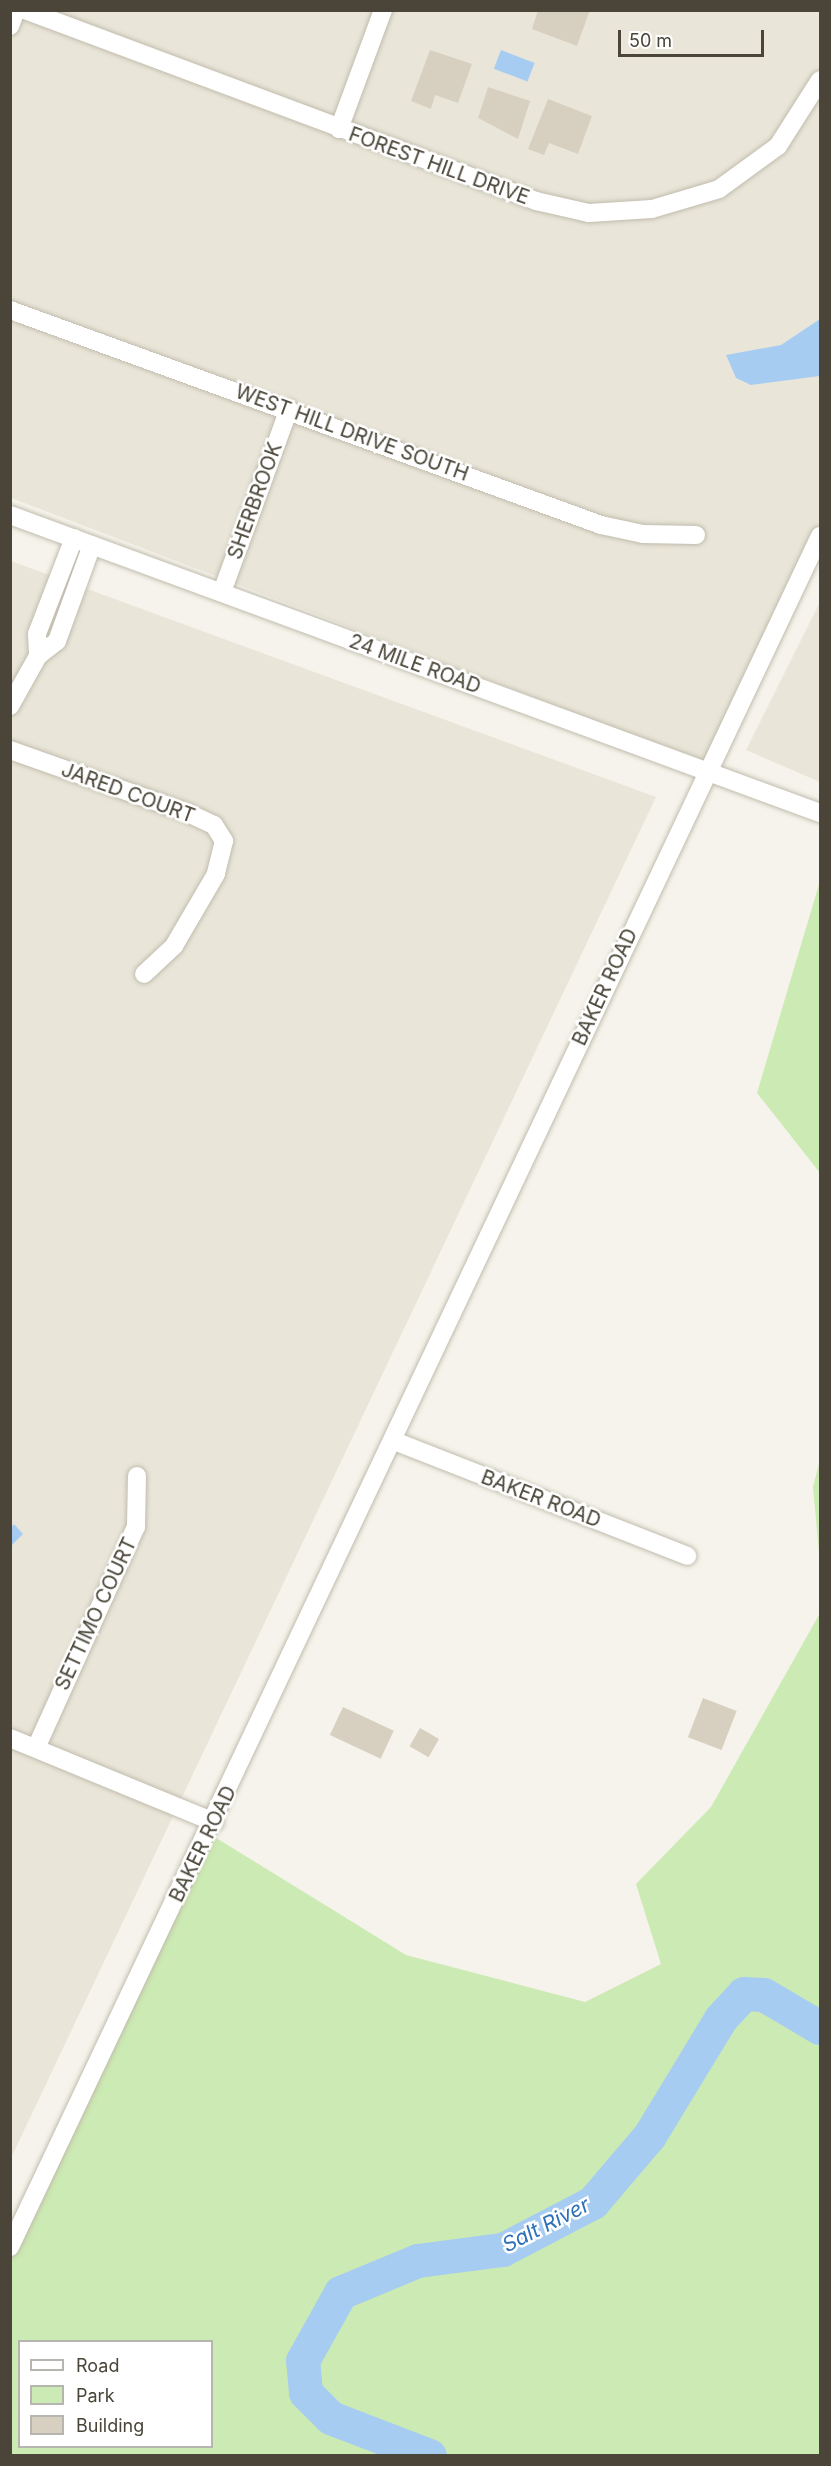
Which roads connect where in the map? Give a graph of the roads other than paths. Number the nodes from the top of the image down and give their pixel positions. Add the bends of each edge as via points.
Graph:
1 (16, 10) edge
2 (25, 10) edge
3 (383, 10) edge
4 (10, 26) edge
5 (820, 80) edge
6 (339, 129) junction
7 (10, 310) edge
8 (289, 409) junction
9 (10, 515) edge
10 (696, 535) dead end
11 (820, 536) edge
12 (74, 538) junction
13 (92, 545) junction
14 (222, 592) junction
15 (38, 656) junction
16 (10, 706) edge
17 (10, 750) edge
18 (705, 772) junction
19 (820, 813) edge
20 (144, 974) dead end
21 (394, 1441) junction
22 (137, 1476) dead end
23 (687, 1556) dead end
24 (10, 1738) edge
25 (36, 1748) junction
26 (214, 1822) junction
27 (10, 2247) edge

1 - 4 street
2 - 6 street, FOREST HILL DRIVE
3 - 6 street
5 - 6 street, FOREST HILL DRIVE via 790,132 741,176 696,197 630,212 554,207
7 - 8 street, WEST HILL DRIVE SOUTH
8 - 10 street, WEST HILL DRIVE SOUTH via 611,528
8 - 14 street, SHERBROOK
9 - 12 street, 24 MILE ROAD
11 - 18 street, BAKER ROAD
12 - 13 street, 24 MILE ROAD
12 - 15 street via 37,634
13 - 14 street, 24 MILE ROAD
13 - 15 street via 57,641
14 - 18 street, 24 MILE ROAD
15 - 16 street
17 - 20 street, JARED COURT via 188,813 214,825 224,841 216,874 174,946
18 - 19 street, 24 MILE ROAD
18 - 21 street, BAKER ROAD
21 - 23 street, BAKER ROAD
21 - 26 street, BAKER ROAD
22 - 25 street, SETTIMO COURT via 136,1527
24 - 25 street
25 - 26 street
26 - 27 street, BAKER ROAD

